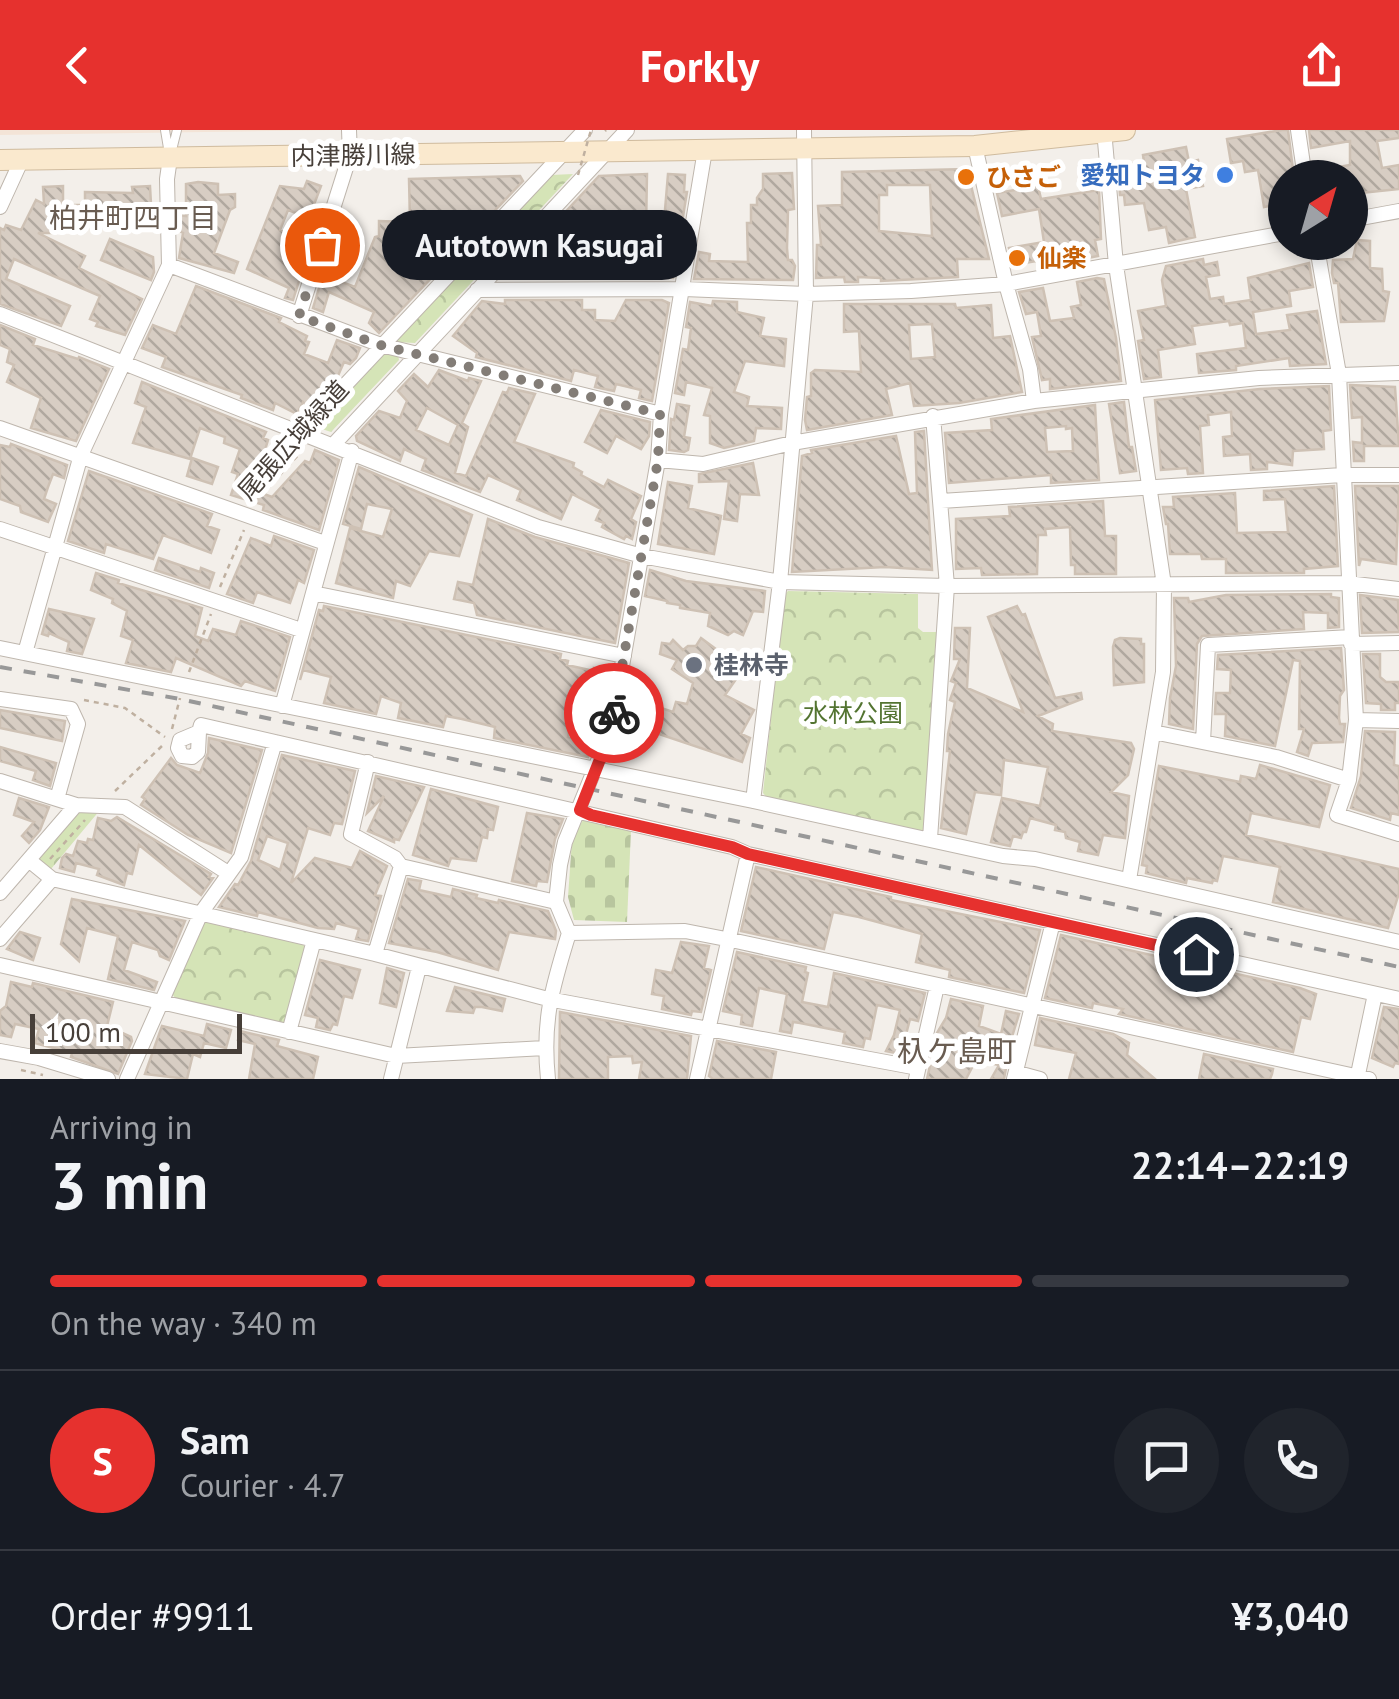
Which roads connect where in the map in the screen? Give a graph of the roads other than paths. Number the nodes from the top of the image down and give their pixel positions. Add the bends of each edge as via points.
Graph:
1 (165, 130) edge
2 (177, 130) edge
3 (349, 130) edge
4 (588, 130) edge
5 (627, 130) edge
6 (1298, 130) edge
7 (1111, 131) edge
8 (606, 137) edge
9 (805, 139) edge
10 (975, 146) junction
11 (566, 150) junction
12 (706, 150) junction
13 (350, 156) junction
14 (170, 158) junction
15 (11, 160) edge
16 (1302, 160) edge
17 (0, 207) edge
18 (1399, 211) edge
19 (1368, 217) edge
20 (1268, 236) edge
21 (1319, 260) edge
22 (170, 265) junction
23 (1116, 265) junction
24 (1006, 284) junction
25 (684, 289) junction
26 (477, 290) junction
27 (806, 294) junction
28 (0, 314) edge
29 (299, 316) junction
30 (380, 345) junction
31 (418, 352) junction
32 (125, 363) junction
33 (1399, 373) edge
34 (1339, 374) junction
35 (1135, 392) junction
36 (1034, 401) junction
37 (660, 414) junction
38 (934, 416) junction
39 (0, 428) edge
40 (309, 434) junction
41 (792, 443) junction
42 (334, 444) junction
43 (352, 451) junction
44 (81, 455) junction
45 (658, 460) junction
46 (1399, 474) edge
47 (1342, 475) junction
48 (1150, 488) junction
49 (940, 501) junction
50 (0, 529) edge
51 (325, 543) junction
52 (53, 547) junction
53 (642, 556) junction
54 (780, 582) junction
55 (1347, 583) junction
56 (1164, 585) junction
57 (947, 586) junction
58 (1399, 589) edge
59 (313, 593) junction
60 (301, 630) junction
61 (1351, 640) junction
62 (1399, 642) edge
63 (0, 648) edge
64 (24, 653) junction
65 (624, 656) junction
66 (0, 699) edge
67 (282, 706) junction
68 (1356, 720) junction
69 (1399, 721) edge
70 (199, 732) dead end
71 (1153, 732) junction
72 (274, 742) junction
73 (1204, 742) junction
74 (368, 762) junction
75 (596, 770) junction
76 (1350, 780) junction
77 (0, 781) edge
78 (57, 799) junction
79 (753, 800) junction
80 (76, 805) junction
81 (580, 810) junction
82 (1399, 834) edge
83 (930, 839) junction
84 (748, 854) junction
85 (30, 861) junction
86 (401, 866) junction
87 (228, 873) junction
88 (52, 879) junction
89 (1129, 880) junction
90 (0, 893) edge
91 (556, 902) junction
92 (201, 914) junction
93 (1053, 922) junction
94 (570, 933) junction
95 (0, 939) edge
96 (314, 940) junction
97 (731, 940) junction
98 (1399, 942) edge
99 (375, 954) junction
100 (0, 965) edge
101 (419, 966) junction
102 (1399, 984) edge
103 (937, 986) junction
104 (1386, 996) edge
105 (548, 999) junction
106 (161, 1003) junction
107 (1034, 1007) junction
108 (708, 1027) junction
109 (289, 1032) junction
110 (545, 1048) junction
111 (0, 1051) edge
112 (396, 1056) junction
113 (917, 1074) edge
114 (1016, 1076) edge
115 (1361, 1078) edge
116 (108, 1079) edge
117 (128, 1079) edge
118 (391, 1079) edge
119 (548, 1079) edge
120 (697, 1079) edge
121 (1040, 1079) edge

1 - 14 lane
2 - 14 lane
3 - 13 street
4 - 11 street
5 - 8 street
6 - 16 street
7 - 10 main road, 内津勝川線
7 - 23 street
8 - 11 main road, 内津勝川線
8 - 12 main road, 内津勝川線
8 - 26 street
9 - 10 main road, 内津勝川線
9 - 12 main road, 内津勝川線
9 - 27 street
10 - 24 street
11 - 13 main road, 内津勝川線
11 - 30 street
12 - 25 street
13 - 14 main road, 内津勝川線
13 - 29 street
14 - 15 main road, 内津勝川線
14 - 22 street
15 - 17 street
18 - 19 street
20 - 23 street
21 - 34 street
22 - 29 street
22 - 32 street
23 - 24 street
23 - 35 street
24 - 27 street
24 - 36 street
25 - 26 street
25 - 27 street
25 - 37 street
26 - 31 street
27 - 41 street
28 - 32 street
29 - 30 street
30 - 31 street
30 - 40 street
31 - 37 street
31 - 42 street
32 - 40 street
32 - 44 street
33 - 34 street
34 - 35 street
34 - 47 street
35 - 36 street
35 - 48 street
36 - 38 street
37 - 45 street
38 - 41 street
38 - 49 street
39 - 44 street
40 - 42 street
41 - 45 street via 703,464
41 - 54 street
42 - 43 street
43 - 51 street
43 - 53 street via 538,527
44 - 51 street
44 - 52 street
45 - 53 street
46 - 47 street
47 - 48 street
47 - 55 street
48 - 49 street
48 - 56 street
49 - 57 street
50 - 52 street
51 - 59 street
52 - 60 street
52 - 64 street
53 - 54 street
53 - 65 street
54 - 57 street
54 - 79 street
55 - 56 street
55 - 58 street
55 - 61 street
56 - 57 street
56 - 71 street via 1163,672
57 - 83 street
59 - 60 street
59 - 65 street
60 - 67 street
61 - 62 street
61 - 68 street
61 - 73 street via 1208,645
63 - 64 street
64 - 67 street
65 - 75 street via 612,729
66 - 78 street via 71,710 78,724
67 - 75 street
68 - 69 street
68 - 76 street
70 - 72 street via 201,724
71 - 73 street
71 - 89 street
72 - 74 street
72 - 87 street via 241,857
73 - 76 street
74 - 81 street
74 - 86 street via 351,834
75 - 79 street
75 - 81 street
76 - 82 street via 1337,815
77 - 78 street
78 - 80 street
79 - 83 street
80 - 85 street
80 - 87 street via 125,806
81 - 84 street
81 - 91 street via 565,842
83 - 89 street
84 - 93 street
84 - 97 street
85 - 88 street
85 - 90 street
86 - 91 street
86 - 99 street
87 - 92 street
88 - 92 street
88 - 95 street
89 - 98 street
91 - 94 street
92 - 96 street
92 - 106 street
93 - 104 street
93 - 107 street
94 - 97 street via 685,932
94 - 105 street
96 - 99 street
96 - 109 street
97 - 103 street
97 - 108 street
99 - 101 street
100 - 106 street
101 - 105 street
101 - 112 street
102 - 104 street
103 - 107 street
103 - 113 street
104 - 115 street
105 - 108 street
105 - 110 street
106 - 109 street
106 - 117 street
107 - 114 street
107 - 115 street
108 - 113 street
108 - 120 street
109 - 112 street
110 - 112 street
110 - 119 street
111 - 116 street
112 - 118 street
114 - 121 street

